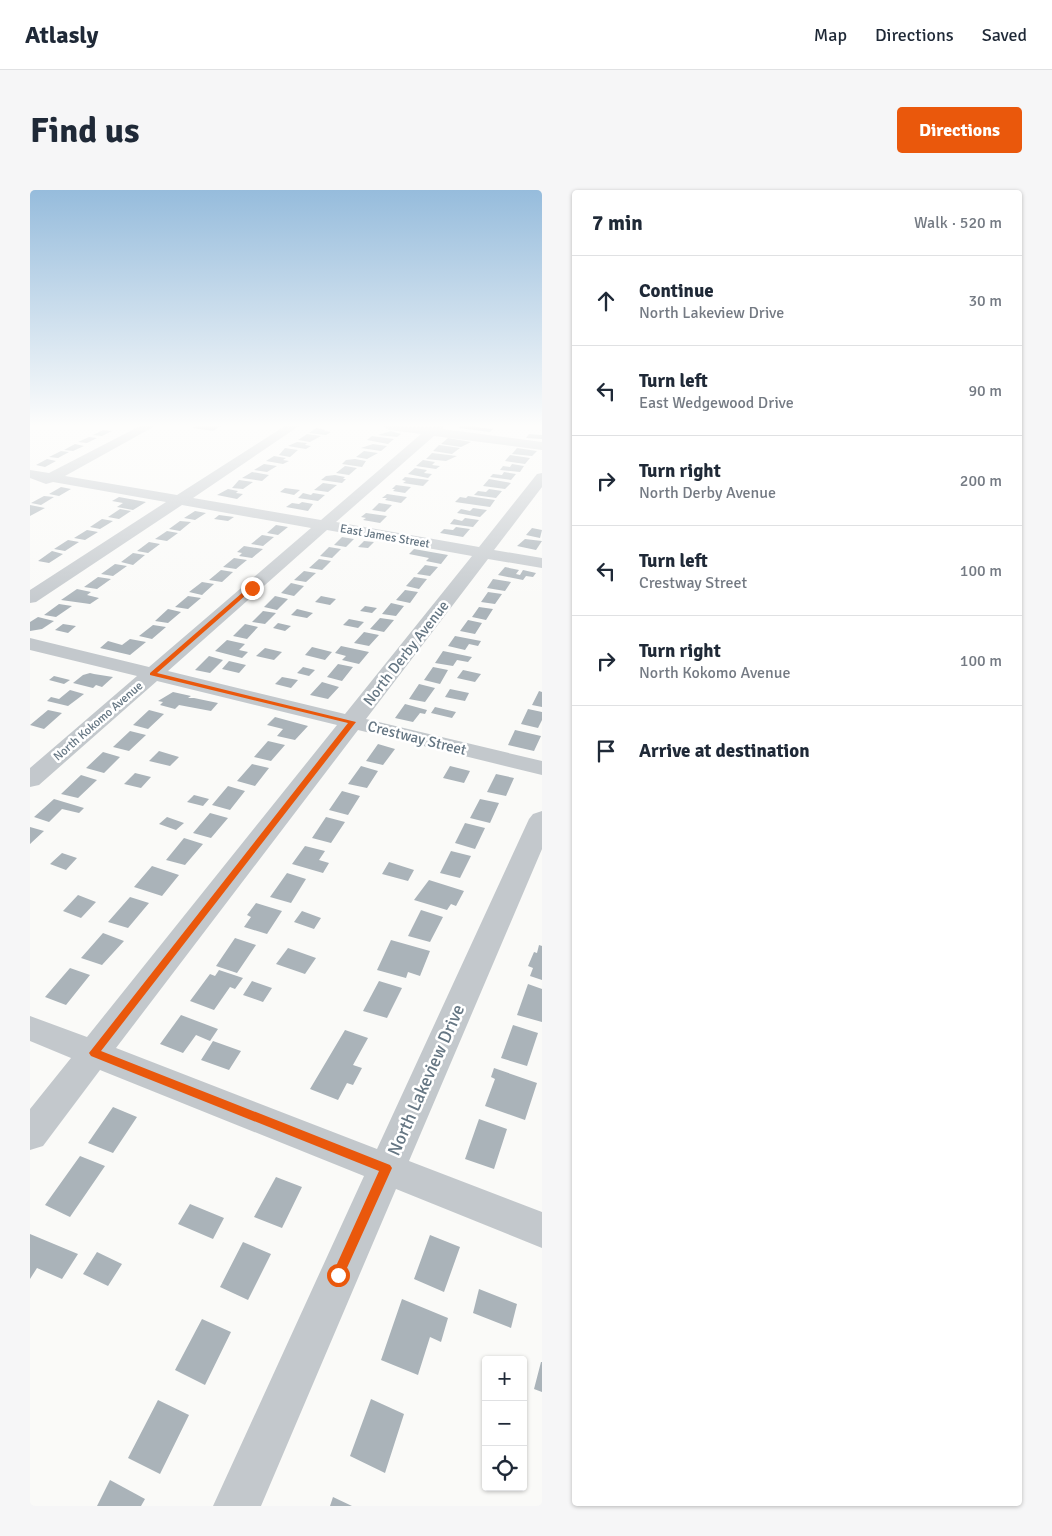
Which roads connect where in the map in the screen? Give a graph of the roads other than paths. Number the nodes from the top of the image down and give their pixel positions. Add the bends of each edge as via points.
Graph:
1 (109, 487) edge
2 (199, 487) edge
3 (367, 487) edge
4 (535, 487) edge
5 (180, 500) junction
6 (324, 525) junction
7 (484, 553) junction
8 (542, 563) edge
9 (30, 598) edge
10 (30, 644) edge
11 (152, 674) junction
12 (352, 722) junction
13 (542, 768) edge
14 (30, 780) edge
15 (542, 819) edge
16 (30, 1028) edge
17 (94, 1053) junction
18 (30, 1134) edge
19 (386, 1168) junction
20 (542, 1230) edge
21 (237, 1506) edge

1 - 5 street, East James Street
2 - 5 street
3 - 6 street, North Kokomo Avenue
4 - 7 street, North Derby Avenue
5 - 6 street, East James Street
5 - 9 street
6 - 7 street, East James Street
6 - 11 street, North Kokomo Avenue
7 - 8 street, East James Street
7 - 12 street, North Derby Avenue
10 - 11 street, Crestway Street
11 - 12 street, Crestway Street
11 - 14 street, North Kokomo Avenue
12 - 13 street, Crestway Street
12 - 17 street, North Derby Avenue
15 - 19 street, North Lakeview Drive
16 - 17 street
17 - 18 street, North Derby Avenue
17 - 19 street
19 - 20 street
19 - 21 street, North Lakeview Drive

